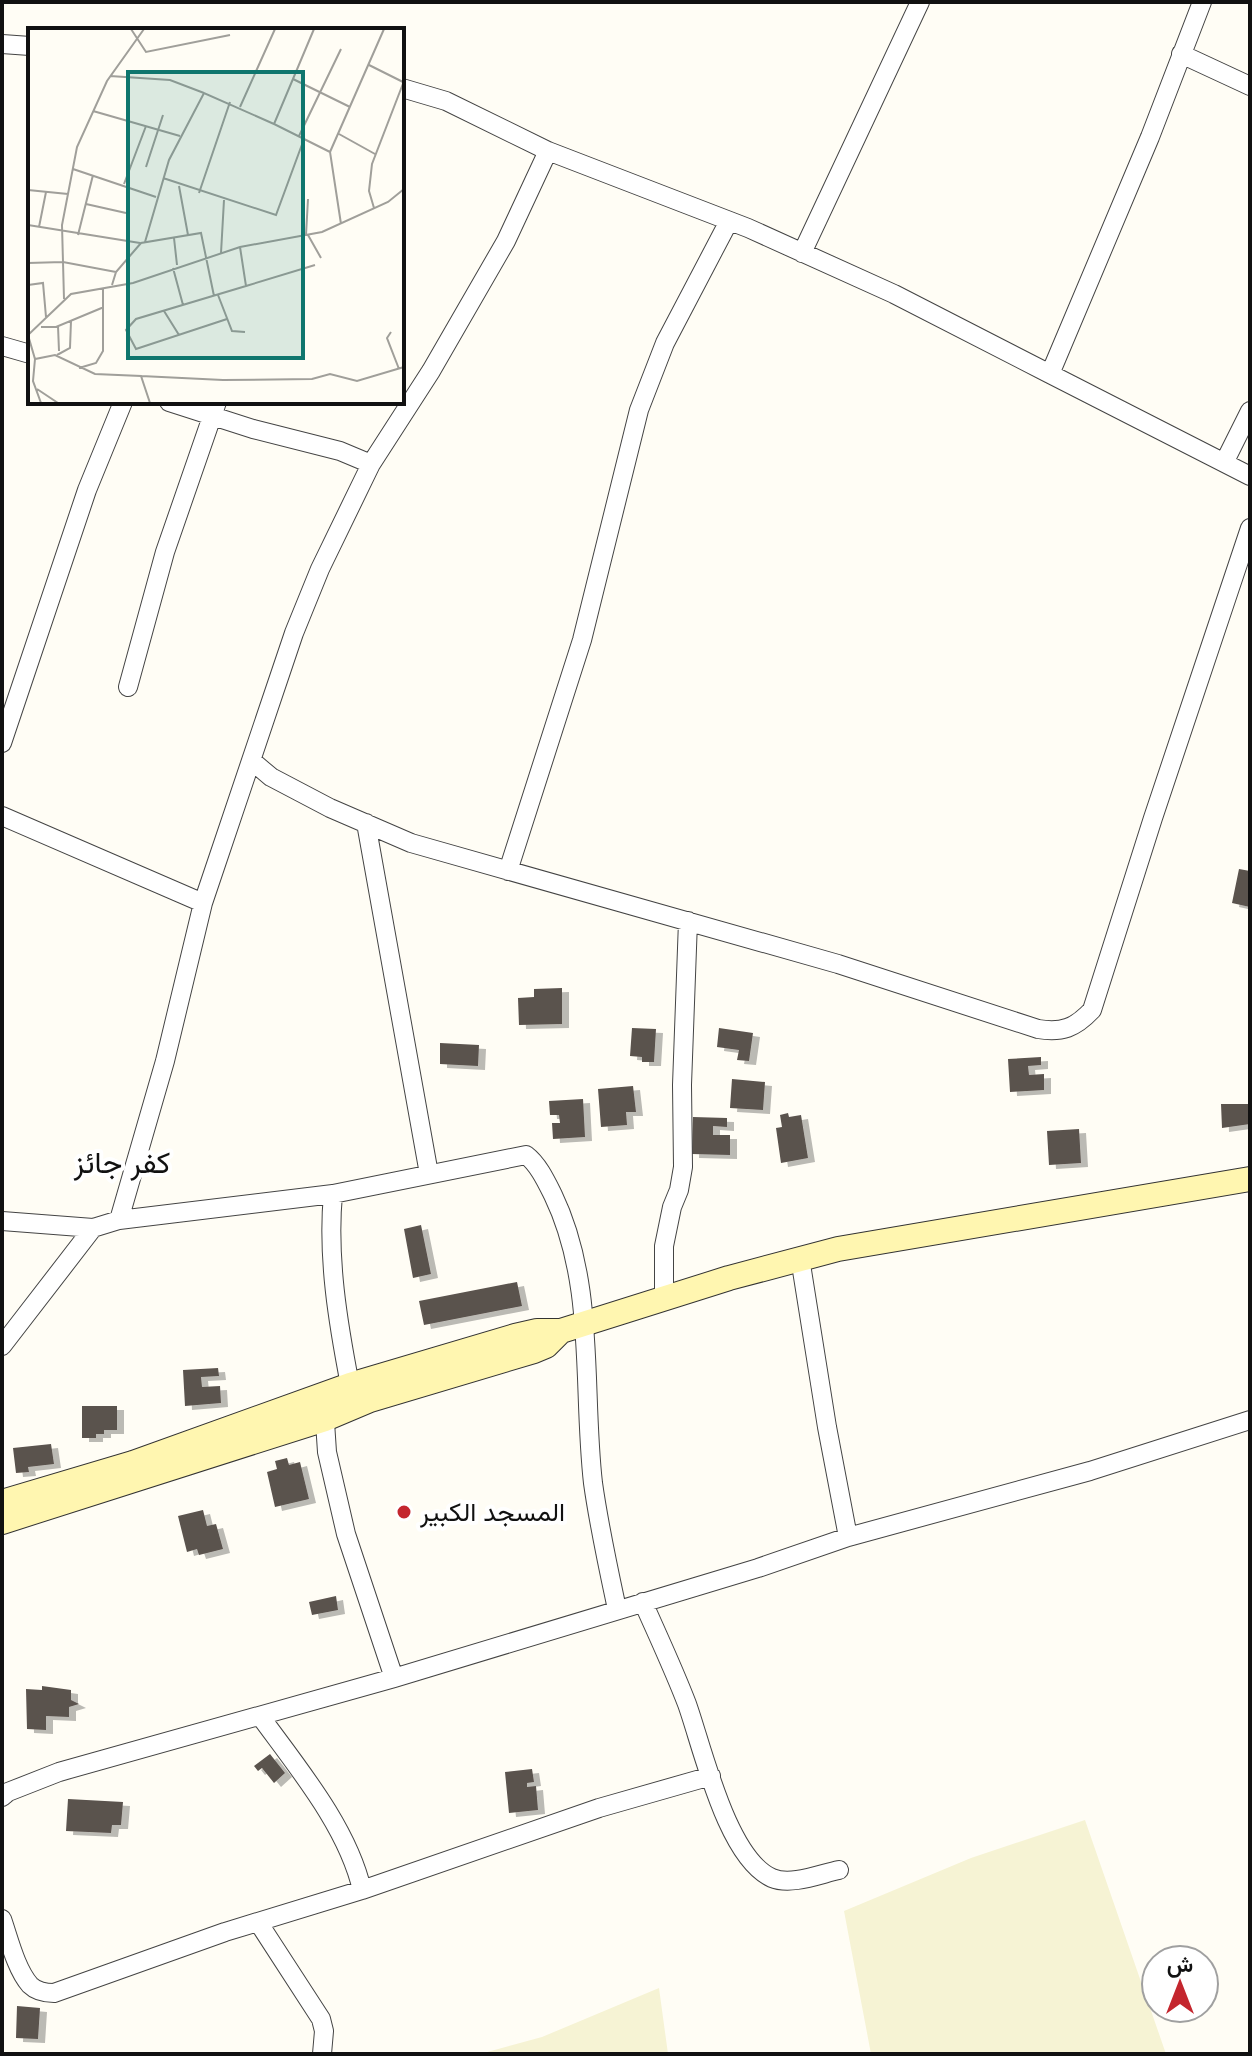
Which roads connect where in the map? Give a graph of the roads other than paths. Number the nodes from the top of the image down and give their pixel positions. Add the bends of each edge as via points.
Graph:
1 (920, 2) edge
2 (1202, 2) edge
3 (2, 44) edge
4 (28, 46) edge
5 (1181, 54) junction
6 (1250, 86) edge
7 (404, 89) edge
8 (548, 151) junction
9 (729, 221) junction
10 (802, 253) junction
11 (2, 346) edge
12 (28, 353) edge
13 (1050, 374) junction
14 (122, 404) edge
15 (182, 404) edge
16 (214, 409) edge
17 (1250, 411) edge
18 (1225, 461) junction
19 (371, 464) junction
20 (1250, 476) edge
21 (1250, 528) edge
22 (128, 687) dead end
23 (2, 743) edge
24 (252, 761) junction
25 (2, 816) edge
26 (366, 823) junction
27 (508, 871) junction
28 (203, 903) junction
29 (688, 921) junction
30 (429, 1174) junction
31 (1250, 1179) edge
32 (333, 1194) junction
33 (119, 1220) junction
34 (2, 1221) edge
35 (93, 1228) junction
36 (800, 1258) junction
37 (664, 1299) junction
38 (572, 1328) junction
39 (2, 1346) edge
40 (350, 1385) junction
41 (324, 1408) junction
42 (1250, 1420) edge
43 (2, 1502) edge
44 (2, 1522) edge
45 (848, 1537) junction
46 (643, 1602) junction
47 (617, 1609) junction
48 (394, 1678) junction
49 (260, 1716) junction
50 (711, 1776) junction
51 (2, 1797) edge
52 (839, 1870) dead end
53 (362, 1890) junction
54 (2, 1919) edge
55 (258, 1922) junction
56 (322, 2054) edge

1 - 10 street
2 - 5 street
3 - 4 street
5 - 6 street
5 - 13 street
7 - 8 street via 446,101
8 - 9 street
8 - 19 street via 506,241
9 - 10 street
9 - 27 street via 665,343 639,410 582,640
10 - 13 street
11 - 12 street
13 - 18 street
14 - 23 street via 87,490
15 - 16 street
16 - 19 street
16 - 22 street via 165,552
17 - 18 street
18 - 20 street
19 - 24 street via 294,633
21 - 29 street via 1092,1010 1081,1022 1062,1031 1038,1029
24 - 26 street via 271,777
24 - 28 street
25 - 28 street
26 - 27 street via 421,846
26 - 30 street
27 - 29 street
28 - 33 street
29 - 37 street via 683,1167 664,1246
30 - 32 street
30 - 38 street via 529,1157 565,1220 575,1252
31 - 36 street
32 - 33 street
32 - 40 street via 333,1261
33 - 35 street
34 - 35 street
35 - 39 street
36 - 37 street
36 - 45 street
37 - 38 street
38 - 40 street via 515,1336
38 - 41 street via 534,1351 370,1400
38 - 47 street via 586,1398 601,1536
40 - 41 street
41 - 43 street
41 - 44 street
41 - 48 street via 327,1452 346,1534
42 - 45 street via 1090,1471
45 - 46 street
46 - 47 street
46 - 50 street
47 - 48 street
48 - 49 street
49 - 51 street via 59,1772
49 - 53 street via 339,1829
50 - 52 street via 729,1825 756,1867 779,1880
50 - 53 street via 599,1808
53 - 55 street
54 - 55 street via 23,1973 31,1987 44,1993
55 - 56 street via 321,2019

